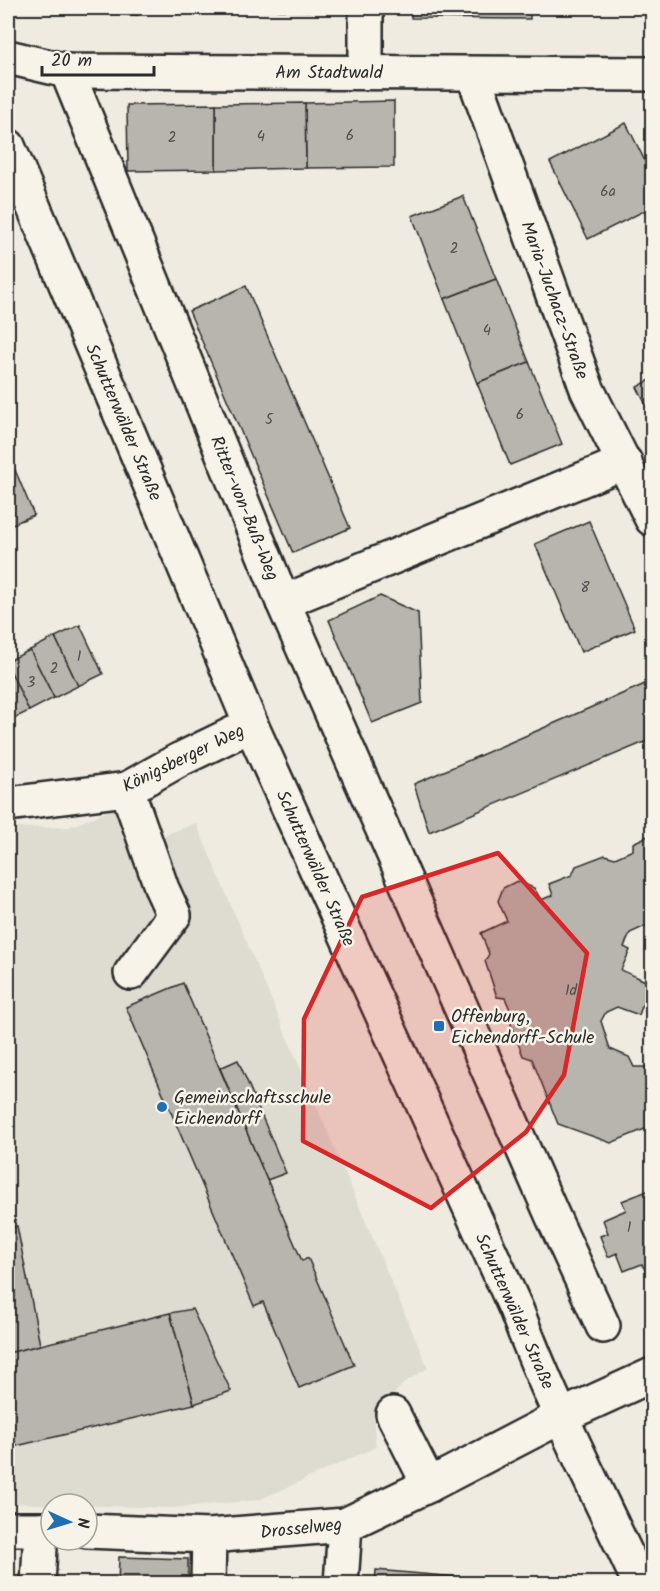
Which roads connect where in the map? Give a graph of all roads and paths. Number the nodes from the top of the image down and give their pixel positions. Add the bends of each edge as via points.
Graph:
1 (366, 8) edge
2 (8, 57) edge
3 (67, 71) junction
4 (366, 72) junction
5 (473, 74) junction
6 (652, 74) edge
7 (8, 146) edge
8 (625, 462) junction
9 (652, 519) edge
10 (283, 602) junction
11 (251, 725) junction
12 (127, 789) junction
13 (8, 804) edge
14 (131, 973) dead end
15 (603, 1326) dead end
16 (652, 1375) edge
17 (393, 1414) dead end
18 (562, 1416) junction
19 (429, 1485) junction
20 (345, 1525) junction
21 (8, 1529) edge
22 (39, 1529) edge
23 (99, 1531) edge
24 (209, 1536) junction
25 (43, 1552) edge
26 (38, 1584) edge
27 (208, 1584) edge
28 (341, 1584) edge
29 (640, 1584) edge

1 - 4 street
2 - 3 street, Am Stadtwald
3 - 4 street, Am Stadtwald
3 - 10 street, Ritter-von-Buß-Weg
4 - 5 street, Am Stadtwald
5 - 6 street, Am Stadtwald
5 - 8 street, Maria-Juchacz-Straße via 587,389
7 - 11 street, Schutterwälder Straße
8 - 9 street, Maria-Juchacz-Straße
8 - 10 street, Ritter-von-Buß-Weg
10 - 15 street
11 - 12 street, Königsberger Weg
11 - 18 street, Schutterwälder Straße
12 - 13 street, Königsberger Weg
12 - 14 street via 174,915
16 - 18 street, Drosselweg
17 - 19 street
18 - 19 street, Drosselweg
18 - 29 street, Schutterwälder Straße
19 - 20 street, Drosselweg
20 - 24 street, Drosselweg
20 - 28 street
21 - 22 street
23 - 24 street, Drosselweg
24 - 27 street
25 - 26 street

